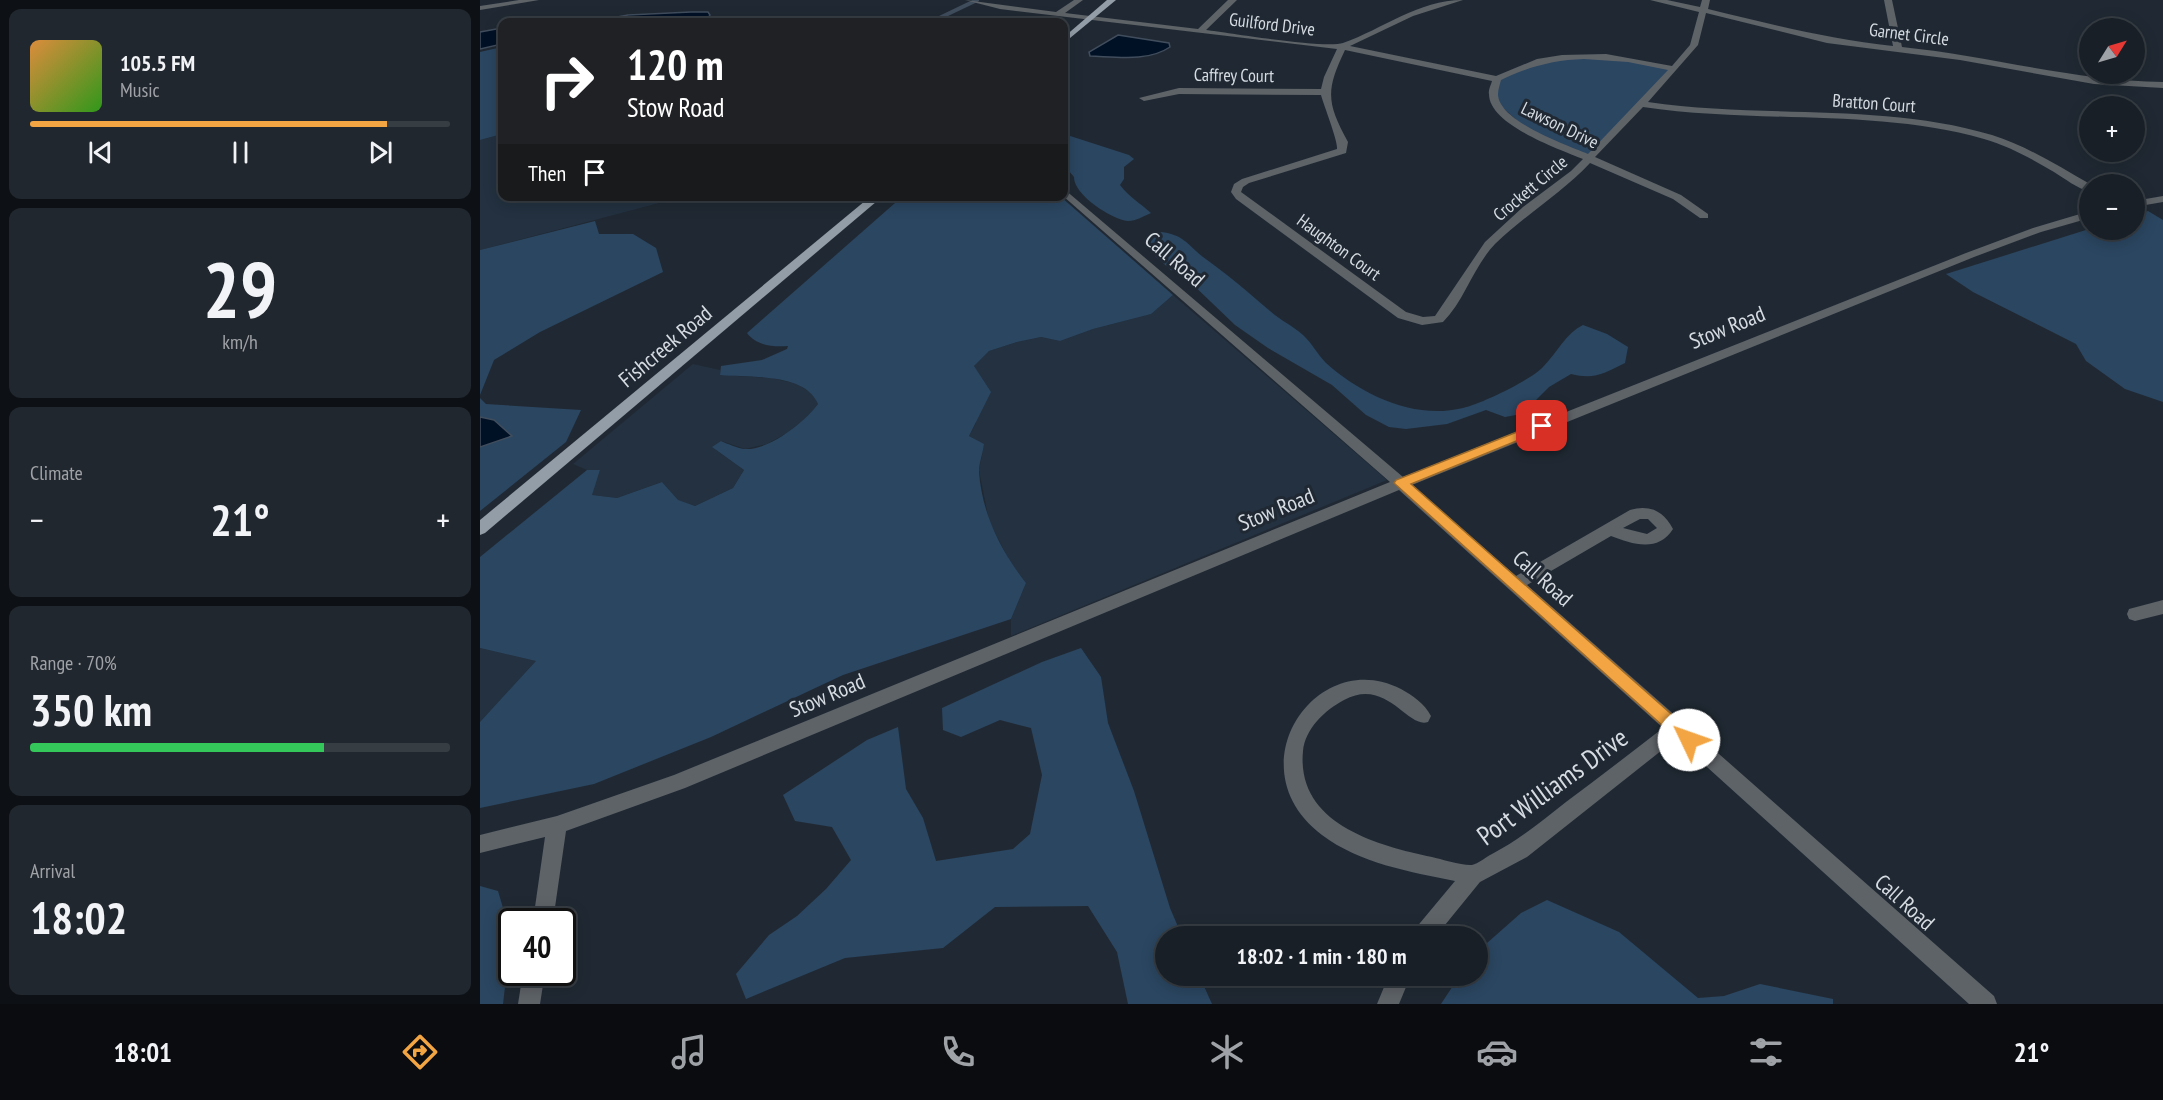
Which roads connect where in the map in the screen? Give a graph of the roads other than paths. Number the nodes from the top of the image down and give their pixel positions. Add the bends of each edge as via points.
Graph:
1 (535, 0) edge
2 (969, 0) edge
3 (1017, 0) edge
4 (1112, 0) edge
5 (1233, 0) edge
6 (1459, 0) edge
7 (1654, 0) edge
8 (1888, 0) edge
9 (1080, 4) edge
10 (1705, 5) edge
11 (1071, 6) junction
12 (480, 8) edge
13 (1101, 9) junction
14 (1092, 13) junction
15 (1058, 14) junction
16 (1208, 24) junction
17 (1200, 32) junction
18 (1068, 37) edge
19 (1342, 47) junction
20 (1898, 49) junction
21 (1674, 69) junction
22 (1497, 79) junction
23 (2163, 85) edge
24 (1325, 92) junction
25 (1144, 98) dead end
26 (1642, 104) junction
27 (1589, 158) junction
28 (2079, 183) edge
29 (1068, 195) edge
30 (2163, 199) edge
31 (872, 201) edge
32 (2145, 202) edge
33 (1704, 216) dead end
34 (2079, 217) edge
35 (1438, 319) joint
36 (1401, 483) junction
37 (480, 529) edge
38 (1610, 530) dead end
39 (1516, 584) junction
40 (2163, 607) edge
41 (2134, 614) dead end
42 (1422, 716) dead end
43 (1677, 729) junction
44 (556, 825) junction
45 (480, 844) edge
46 (1473, 875) junction
47 (545, 908) edge
48 (1430, 926) edge
49 (532, 986) edge
50 (1395, 986) edge
51 (529, 1004) edge
52 (1388, 1004) edge
53 (1986, 1004) edge

1 - 12 street
2 - 15 street, Guilford Drive
3 - 11 street
4 - 13 main road
5 - 16 street
6 - 19 street via 1410,14
7 - 10 street, Garnet Circle
8 - 20 street
9 - 11 street
10 - 20 street, Garnet Circle via 1805,36
10 - 21 street, Crockett Circle via 1694,45
11 - 15 street
13 - 14 main road
13 - 16 street, Guilford Drive
14 - 15 street, Guilford Drive
14 - 17 street, Guilford Drive
14 - 18 main road
16 - 17 street
16 - 19 street, Guilford Drive via 1324,39
17 - 19 street, Guilford Drive
19 - 22 street, Guilford Drive
19 - 24 street
20 - 23 street, Garnet Circle via 1981,60 2075,80
21 - 22 street, Lawson Drive via 1607,56 1560,57 1518,67
21 - 26 street, Crockett Circle
22 - 27 street, Lawson Drive via 1493,94 1504,114 1528,130
24 - 25 street, Caffrey Court via 1179,91
24 - 35 street, Haughton Court via 1343,142 1342,151 1241,182 1236,192 1402,315 1422,321
26 - 27 street, Crockett Circle
26 - 28 street, Bratton Court via 1687,111 1854,118 1949,127 2021,150
27 - 33 street, Lawson Drive via 1677,197
27 - 35 street, Crockett Circle via 1489,244
29 - 36 street, Call Road
30 - 32 street
31 - 37 main road, Fishcreek Road
34 - 36 street, Stow Road via 1970,255
36 - 39 street, Call Road
36 - 44 street, Stow Road via 678,782
38 - 39 street via 1653,540 1665,529 1653,515 1635,514
39 - 43 street, Call Road
40 - 41 street
42 - 46 street, Port Williams Drive via 1383,689 1369,686 1338,694 1312,712 1297,732 1291,764 1294,782 1312,814 1357,845 1387,857
43 - 46 street, Port Williams Drive via 1520,850
43 - 53 street, Call Road
44 - 45 street, Stow Road
44 - 47 street
46 - 48 street
49 - 51 street
50 - 52 street

